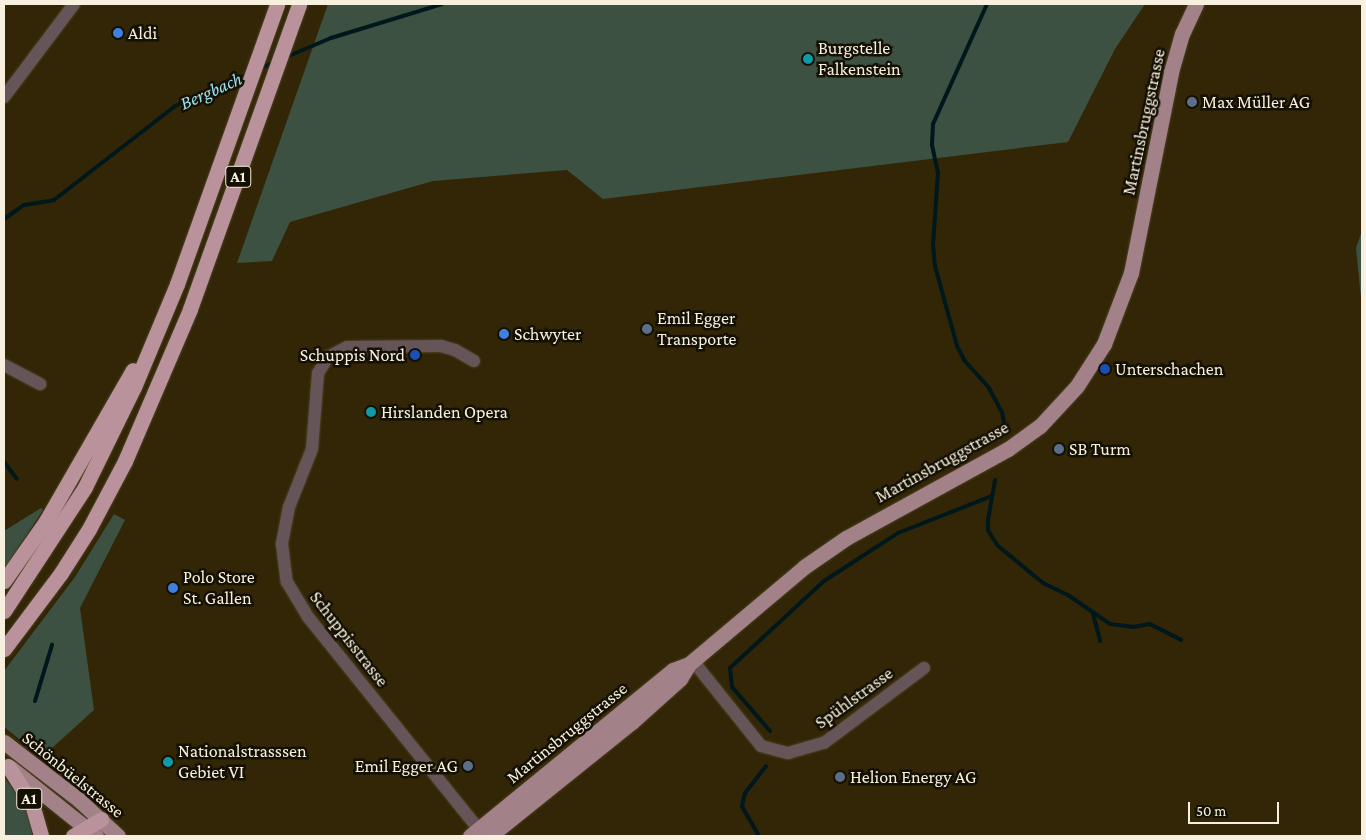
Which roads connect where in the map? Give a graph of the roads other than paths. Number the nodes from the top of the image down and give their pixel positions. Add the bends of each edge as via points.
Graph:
1 (74, 4) edge
2 (277, 4) edge
3 (299, 4) edge
4 (1196, 4) edge
5 (4, 97) edge
6 (167, 310) junction
7 (474, 361) dead end
8 (4, 365) edge
9 (40, 384) dead end
10 (4, 582) edge
11 (4, 611) edge
12 (4, 648) edge
13 (691, 662) junction
14 (924, 668) dead end
15 (4, 742) edge
16 (6, 765) edge
17 (101, 819) junction
18 (88, 834) edge
19 (482, 835) edge
20 (41, 836) edge
21 (118, 836) edge

1 - 5 street
2 - 6 highway, A1
3 - 12 highway, A1 via 174,350 125,461 94,521 50,588
4 - 13 main road, Martinsbruggstrasse via 1182,34 1171,72 1138,247 1126,289 1104,344 1077,386 1040,426 1008,449 828,549
6 - 10 highway, A1 via 51,512
6 - 11 highway, A1 via 127,404 85,488
7 - 19 street, Schuppisstrasse via 441,346 347,346 328,357 318,373 312,449 289,507 282,544 287,582 308,617
8 - 9 street
13 - 14 street, Spühlstrasse via 762,746 788,753 824,743
13 - 19 main road, Martinsbruggstrasse via 680,679 632,722
15 - 17 main road, Schönbüelstrasse
16 - 18 main road, Schönbüelstrasse
16 - 20 highway, A1 via 32,804
17 - 18 highway
17 - 21 main road, Schönbüelstrasse

